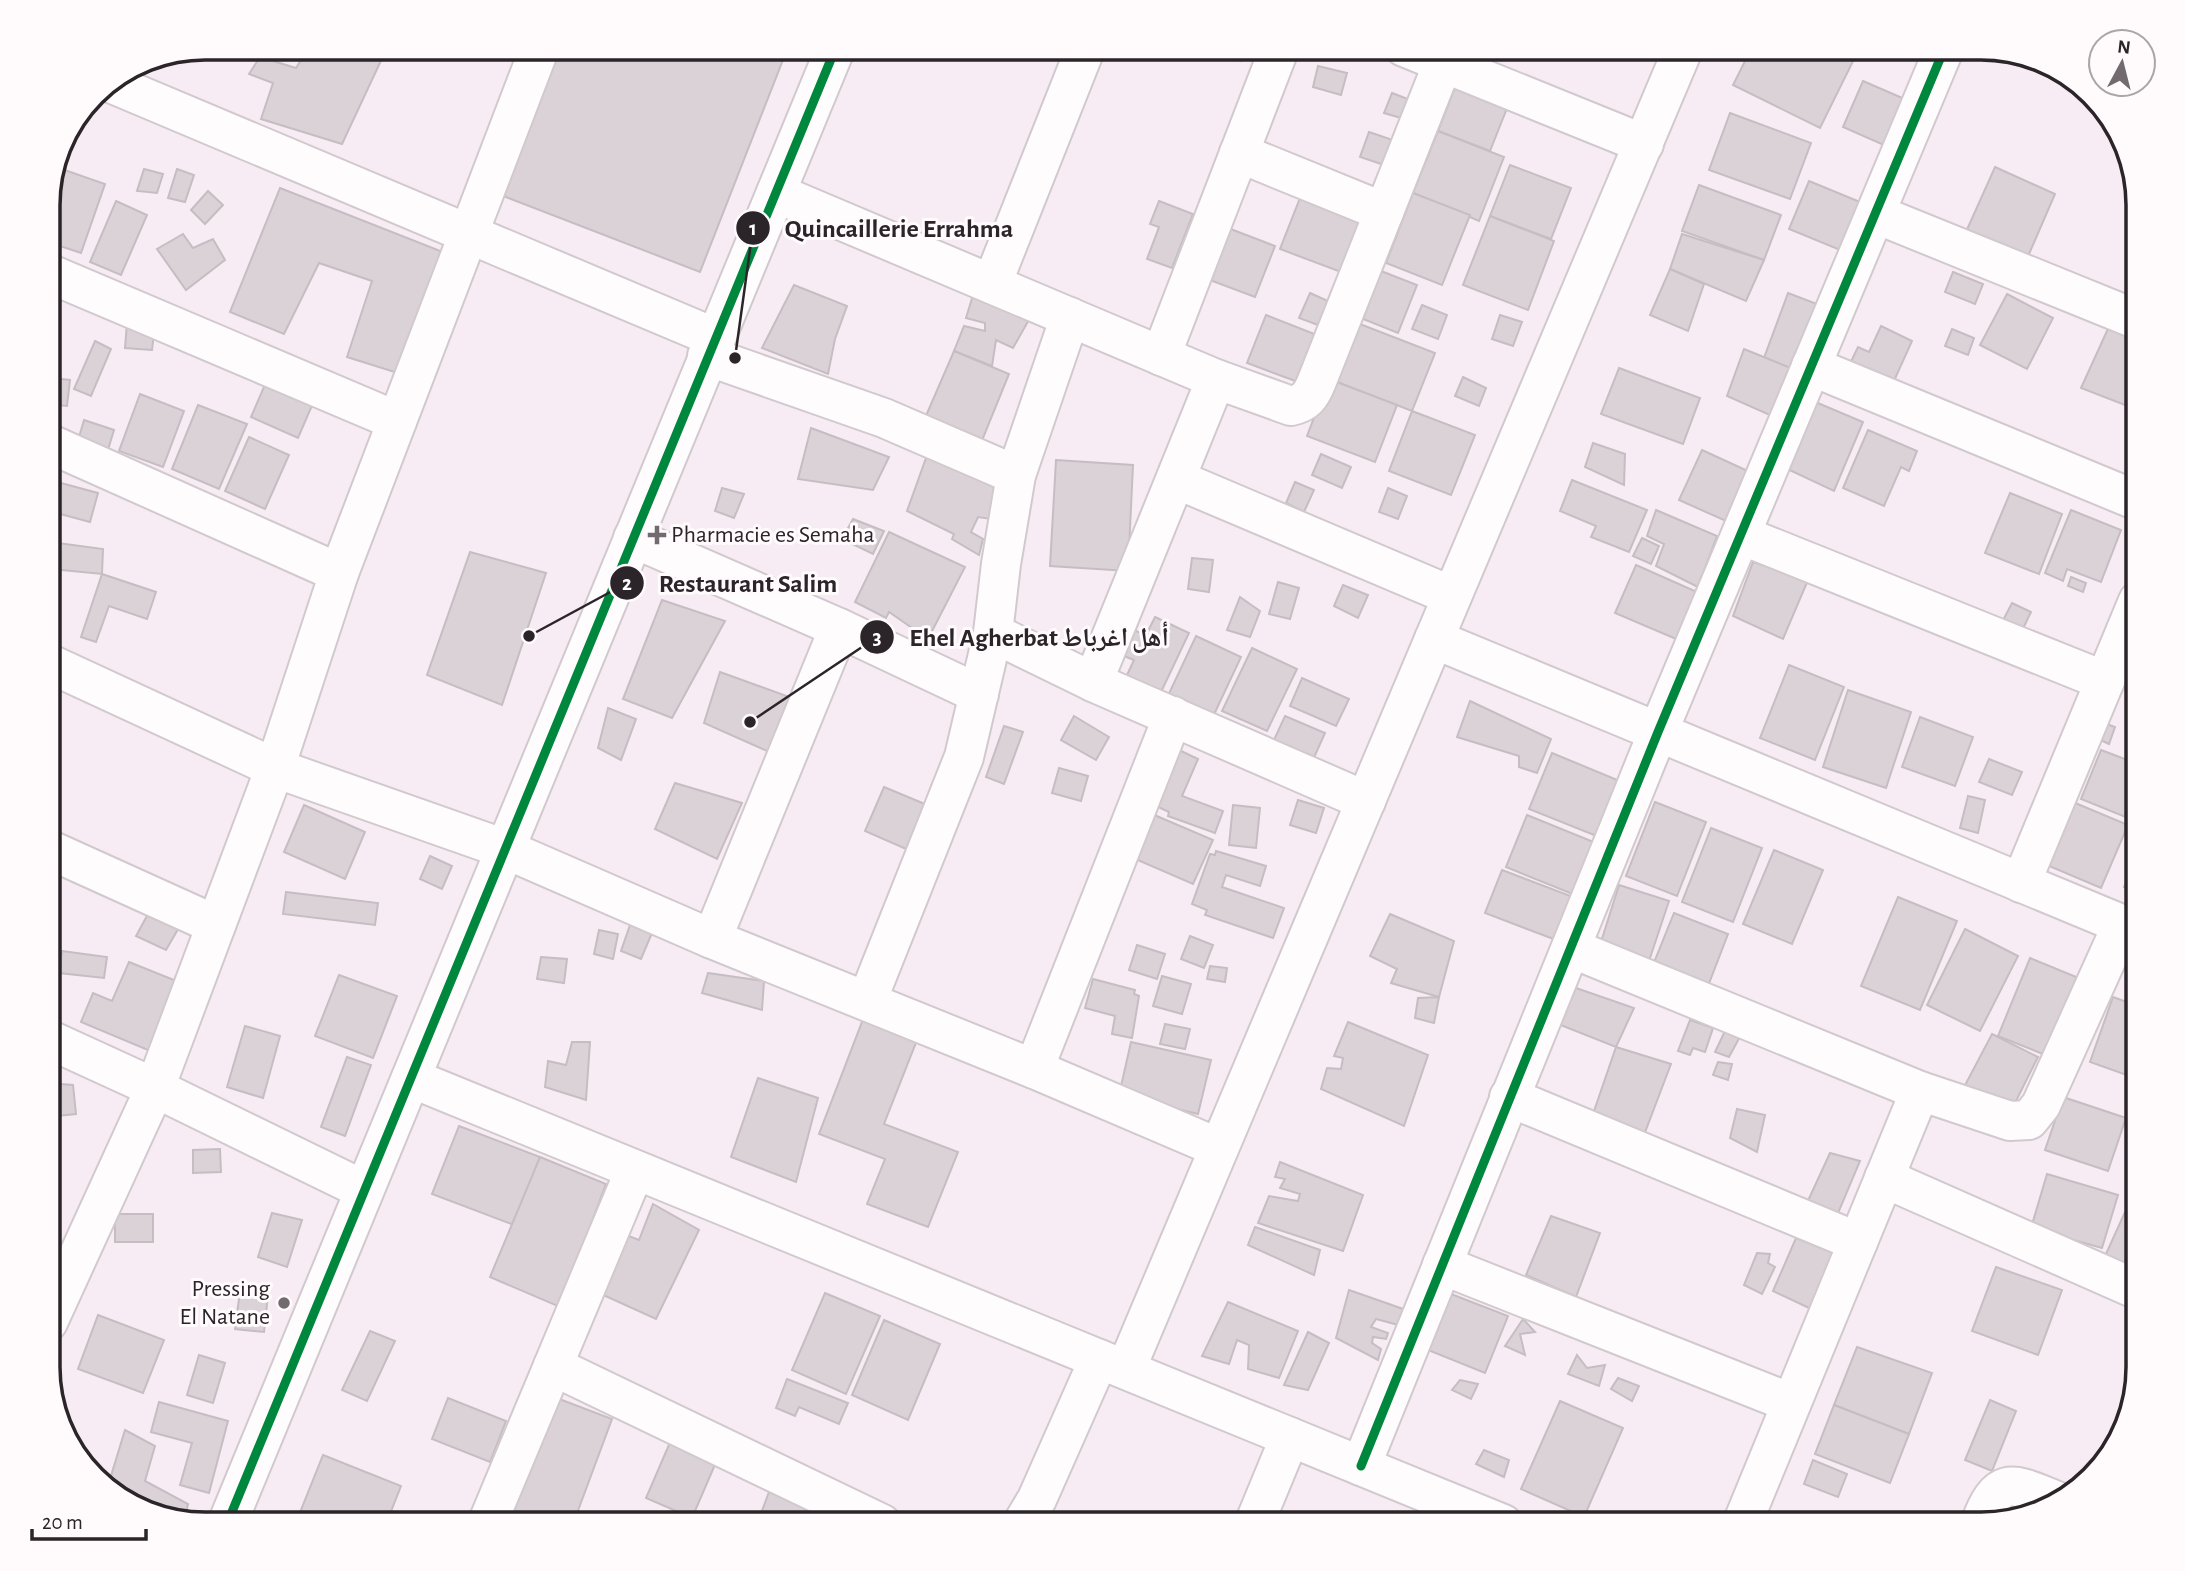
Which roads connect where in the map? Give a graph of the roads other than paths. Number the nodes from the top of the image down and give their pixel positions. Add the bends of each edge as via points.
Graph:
1 (535, 60) edge
2 (831, 60) edge
3 (1081, 60) edge
4 (1275, 60) edge
5 (1436, 60) edge
6 (1680, 60) edge
7 (1940, 60) edge
8 (1443, 63) junction
9 (120, 87) edge
10 (1644, 144) junction
11 (1239, 153) junction
12 (776, 193) junction
13 (1384, 212) junction
14 (1876, 214) junction
15 (469, 233) junction
16 (60, 278) edge
17 (992, 284) junction
18 (2126, 315) edge
19 (1070, 317) junction
20 (711, 347) junction
21 (1161, 356) junction
22 (1811, 366) junction
23 (1216, 379) junction
24 (397, 421) junction
25 (60, 448) edge
26 (1016, 475) junction
27 (1176, 479) junction
28 (2126, 496) edge
29 (1741, 535) junction
30 (634, 538) junction
31 (339, 573) junction
32 (1452, 596) junction
33 (839, 628) junction
34 (2126, 630) edge
35 (993, 633) junction
36 (1434, 639) junction
37 (60, 669) edge
38 (2105, 681) junction
39 (1093, 682) junction
40 (979, 694) junction
41 (1172, 716) junction
42 (1658, 732) junction
43 (275, 768) junction
44 (1366, 801) junction
45 (505, 849) junction
46 (60, 854) edge
47 (2021, 883) junction
48 (216, 925) junction
49 (2126, 926) edge
50 (2126, 936) edge
51 (712, 939) junction
52 (1570, 948) junction
53 (867, 1001) junction
54 (60, 1044) edge
55 (1034, 1069) junction
56 (411, 1078) junction
57 (155, 1088) junction
58 (1920, 1091) junction
59 (1509, 1097) junction
60 (1219, 1148) junction
61 (635, 1170) junction
62 (1884, 1178) junction
63 (365, 1191) junction
64 (1858, 1242) junction
65 (62, 1253) edge
66 (1442, 1265) junction
67 (2126, 1285) edge
68 (1112, 1364) junction
69 (553, 1366) junction
70 (1791, 1403) junction
71 (1290, 1437) junction
72 (1361, 1466) junction
73 (2045, 1497) edge
74 (232, 1512) edge
75 (492, 1512) edge
76 (857, 1512) edge
77 (1029, 1512) edge
78 (1259, 1512) edge
79 (1474, 1512) edge
80 (1747, 1512) edge
81 (1984, 1512) edge

1 - 15 street
2 - 12 street
3 - 17 street
4 - 11 street
5 - 8 street
6 - 10 street
7 - 14 street
8 - 10 street
8 - 13 street
9 - 15 street
10 - 32 street
11 - 13 street
11 - 21 street
12 - 17 street
12 - 20 street
13 - 23 street via 1317,381 1303,403 1290,405
14 - 18 street
14 - 22 street
15 - 20 street
15 - 24 street
16 - 24 street
17 - 19 street
19 - 21 street
19 - 26 street
20 - 26 street
20 - 30 street
21 - 23 street
22 - 28 street
22 - 29 street
23 - 27 street
24 - 31 street
25 - 31 street
26 - 35 street
27 - 32 street
27 - 39 street
29 - 38 street
29 - 42 street
30 - 33 street
30 - 45 street
31 - 43 street
32 - 36 street
33 - 40 street
33 - 51 street
34 - 38 street
35 - 39 street
35 - 40 street
36 - 42 street
36 - 44 street
37 - 43 street
38 - 47 street
39 - 41 street
40 - 53 street via 964,757
41 - 44 street
41 - 55 street
42 - 47 street
42 - 52 street
43 - 45 street
43 - 48 street
44 - 60 street
45 - 51 street
45 - 56 street
46 - 48 street
47 - 49 street
48 - 57 street
50 - 58 street via 2041,1105 2029,1120 2010,1121
51 - 53 street
52 - 58 street
52 - 59 street
53 - 55 street
54 - 57 street
55 - 60 street
56 - 61 street
56 - 63 street
57 - 63 street
57 - 65 street
58 - 62 street
59 - 64 street
59 - 66 street
60 - 68 street
61 - 68 street
61 - 69 street
62 - 64 street
62 - 67 street
63 - 74 street
64 - 70 street
66 - 70 street
66 - 72 street
68 - 71 street
68 - 77 street
69 - 75 street
69 - 76 street
70 - 80 street
71 - 72 street
71 - 78 street
72 - 79 street
73 - 81 street via 2019,1486 2001,1488 1989,1499

